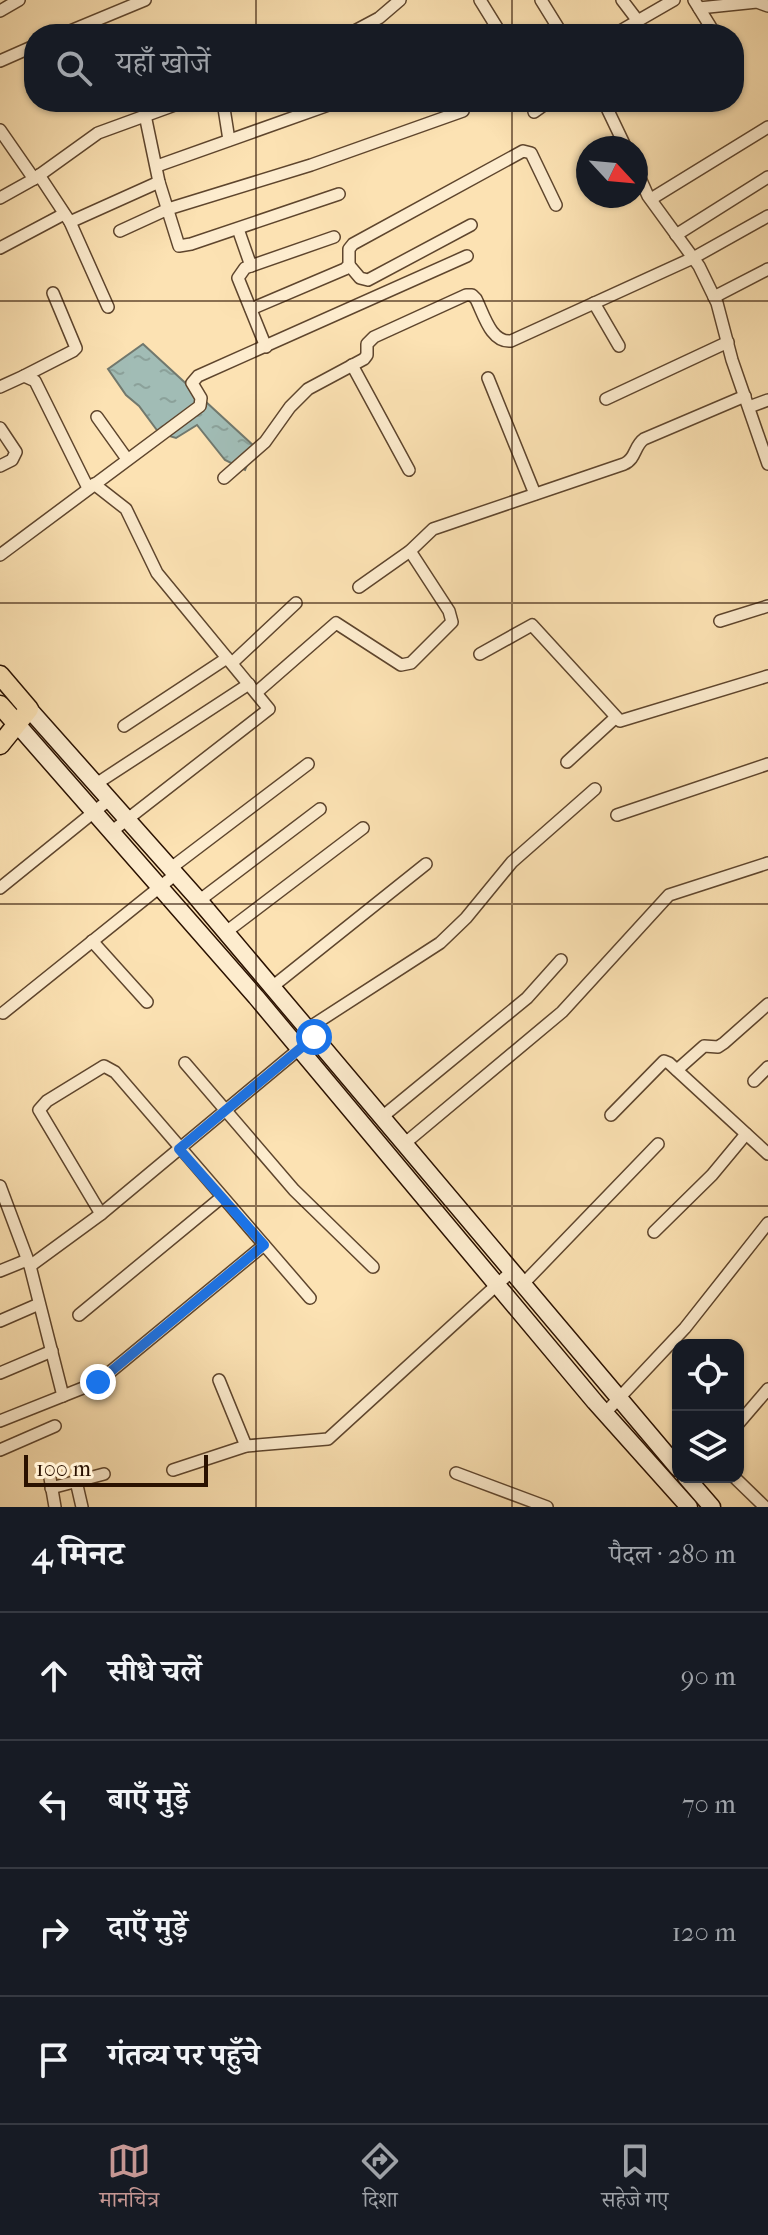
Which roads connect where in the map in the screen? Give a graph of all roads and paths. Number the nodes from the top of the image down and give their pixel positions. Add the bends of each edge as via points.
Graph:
1 (19, 0) edge
2 (145, 0) edge
3 (400, 0) edge
4 (480, 0) edge
5 (541, 0) edge
6 (622, 0) edge
7 (674, 0) edge
8 (696, 4) edge
9 (768, 6) edge
10 (0, 11) edge
11 (638, 21) junction
12 (87, 24) edge
13 (368, 24) edge
14 (495, 24) edge
15 (556, 24) edge
16 (633, 24) edge
17 (709, 24) edge
18 (24, 50) edge
19 (0, 61) edge
20 (154, 112) edge
21 (225, 112) edge
22 (309, 112) edge
23 (460, 112) edge
24 (611, 112) edge
25 (145, 115) junction
26 (768, 127) edge
27 (0, 130) edge
28 (621, 136) edge
29 (229, 140) junction
30 (157, 166) junction
31 (36, 177) junction
32 (768, 177) edge
33 (159, 182) junction
34 (648, 193) edge
35 (339, 194) dead end
36 (0, 198) edge
37 (651, 199) junction
38 (556, 205) dead end
39 (168, 209) junction
40 (768, 216) edge
41 (67, 218) junction
42 (471, 225) dead end
43 (238, 229) junction
44 (120, 231) dead end
45 (676, 235) junction
46 (334, 237) dead end
47 (0, 248) edge
48 (467, 256) dead end
49 (693, 258) junction
50 (349, 265) junction
51 (251, 266) junction
52 (768, 269) edge
53 (53, 293) dead end
54 (714, 297) junction
55 (594, 303) junction
56 (108, 307) dead end
57 (251, 309) junction
58 (728, 342) junction
59 (619, 346) dead end
60 (266, 347) junction
61 (352, 365) junction
62 (24, 376) junction
63 (488, 378) dead end
64 (0, 387) edge
65 (606, 399) dead end
66 (768, 400) edge
67 (747, 402) junction
68 (97, 417) dead end
69 (0, 428) edge
70 (767, 457) edge
71 (127, 459) junction
72 (0, 466) edge
73 (409, 470) dead end
74 (224, 478) dead end
75 (91, 486) junction
76 (535, 494) junction
77 (410, 551) junction
78 (0, 555) edge
79 (359, 587) dead end
80 (296, 603) dead end
81 (768, 606) edge
82 (720, 621) dead end
83 (480, 654) dead end
84 (229, 660) junction
85 (0, 675) edge
86 (768, 676) edge
87 (253, 688) junction
88 (0, 705) edge
89 (29, 709) junction
90 (615, 718) junction
91 (16, 723) junction
92 (124, 726) dead end
93 (0, 745) edge
94 (567, 762) dead end
95 (308, 764) dead end
96 (768, 764) edge
97 (96, 784) junction
98 (595, 789) dead end
99 (110, 799) junction
100 (320, 809) dead end
101 (93, 812) junction
102 (617, 815) dead end
103 (128, 820) junction
104 (363, 828) dead end
105 (111, 832) junction
106 (768, 863) edge
107 (426, 864) dead end
108 (174, 871) junction
109 (159, 887) junction
110 (0, 888) edge
111 (200, 900) junction
112 (226, 932) junction
113 (92, 941) junction
114 (561, 960) dead end
115 (272, 987) junction
116 (147, 1002) dead end
117 (768, 1004) edge
118 (3, 1013) dead end
119 (311, 1033) junction
120 (299, 1049) junction
121 (185, 1063) dead end
122 (768, 1067) edge
123 (677, 1070) junction
124 (754, 1081) dead end
125 (225, 1111) junction
126 (611, 1115) dead end
127 (382, 1117) junction
128 (746, 1134) junction
129 (404, 1144) junction
130 (658, 1144) dead end
131 (179, 1149) junction
132 (768, 1154) edge
133 (0, 1186) edge
134 (222, 1197) junction
135 (101, 1214) junction
136 (768, 1223) edge
137 (654, 1232) dead end
138 (264, 1245) junction
139 (28, 1263) junction
140 (373, 1267) dead end
141 (0, 1271) edge
142 (517, 1278) junction
143 (497, 1284) junction
144 (310, 1298) dead end
145 (39, 1304) junction
146 (79, 1315) dead end
147 (0, 1321) edge
148 (552, 1321) junction
149 (537, 1332) junction
150 (52, 1351) junction
151 (0, 1373) edge
152 (219, 1380) dead end
153 (768, 1389) edge
154 (63, 1396) junction
155 (617, 1398) junction
156 (605, 1413) junction
157 (744, 1417) edge
158 (0, 1421) edge
159 (55, 1426) dead end
160 (246, 1446) junction
161 (0, 1450) edge
162 (672, 1461) edge
163 (173, 1470) dead end
164 (49, 1472) dead end
165 (456, 1473) dead end
166 (104, 1474) dead end
167 (76, 1481) junction
168 (691, 1483) edge
169 (740, 1483) edge
170 (51, 1488) junction
171 (55, 1507) edge
172 (82, 1507) edge
173 (547, 1507) edge
174 (689, 1507) edge
175 (712, 1507) edge
176 (765, 1507) edge

1 - 10 street
2 - 12 street
3 - 13 street
4 - 14 street
5 - 15 street
6 - 11 street
7 - 11 street
8 - 9 street
8 - 17 street
11 - 16 street
18 - 19 street
20 - 25 street
21 - 29 street
22 - 29 street
23 - 39 street
24 - 28 street
25 - 30 street
25 - 31 street via 98,133
26 - 37 street
27 - 31 street
29 - 30 street
30 - 33 street
31 - 36 street
31 - 41 street
32 - 45 street
33 - 39 street
33 - 41 street
34 - 37 street
35 - 43 street
37 - 45 street
38 - 50 street via 531,153 523,151 353,244
39 - 43 street via 179,246
39 - 44 street
40 - 49 street
41 - 47 street
41 - 56 street
42 - 50 street via 368,280
43 - 51 street
45 - 49 street
46 - 51 street
48 - 60 street
49 - 54 street
49 - 55 street
50 - 57 street
51 - 57 street via 238,278
52 - 54 street
53 - 62 street via 76,348
54 - 58 street
55 - 59 street
55 - 61 street via 506,342 494,335 476,299 466,295 369,340 364,359
57 - 60 street
58 - 65 street
58 - 67 street
60 - 71 street via 195,379 200,406
61 - 73 street
61 - 74 street via 299,397 265,442
62 - 64 street
62 - 75 street via 35,381
63 - 76 street
66 - 67 street
67 - 70 street
67 - 76 street via 644,439 629,462
68 - 71 street
69 - 72 street via 16,452
71 - 75 street
75 - 78 street
75 - 84 street via 126,509 157,573
76 - 77 street via 433,529
77 - 79 street
77 - 87 street via 452,622 411,663 401,665 336,623
80 - 84 street
81 - 82 street
83 - 90 street via 532,625
84 - 87 street
84 - 92 street
85 - 89 main road
86 - 90 street via 626,721
87 - 97 street
87 - 103 street via 267,704 266,713
88 - 91 main road
89 - 91 main road
89 - 97 main road
90 - 94 street
91 - 93 main road
91 - 101 main road
95 - 108 street
96 - 102 street
97 - 99 main road
98 - 119 street via 512,862 440,943
99 - 101 street
99 - 103 main road
100 - 111 street
101 - 105 main road
101 - 110 street
103 - 105 street
103 - 108 main road
104 - 112 street
105 - 109 main road
106 - 129 street via 669,895 562,1012
107 - 115 street
108 - 109 street
108 - 111 main road
109 - 113 street
109 - 120 main road
111 - 112 main road
112 - 115 main road
113 - 116 street
113 - 118 street
114 - 127 street via 527,998
115 - 119 main road
117 - 123 street via 724,1043 704,1046
119 - 120 street
119 - 127 main road
120 - 125 street
120 - 143 main road
121 - 125 street
122 - 124 street
123 - 126 street via 664,1061 659,1064
123 - 128 street
125 - 131 street
125 - 140 street via 294,1190
127 - 129 main road
128 - 132 street
128 - 137 street
129 - 142 main road
130 - 142 street
131 - 134 street
131 - 135 street
131 - 135 street via 110,1067 47,1101 40,1115
133 - 139 street
134 - 138 street
134 - 146 street
135 - 139 street
136 - 155 street via 685,1328
138 - 144 street
138 - 154 street via 105,1378
139 - 141 street
139 - 145 street
142 - 143 street
142 - 148 main road
143 - 149 main road
143 - 160 street via 328,1439
145 - 147 street
145 - 150 street
148 - 149 main road
148 - 155 main road
149 - 156 main road
150 - 151 street
150 - 154 street
152 - 160 street
153 - 157 street
154 - 158 street
155 - 156 street
155 - 162 main road
156 - 174 main road
159 - 161 street
160 - 163 street
164 - 170 street
165 - 173 street
166 - 167 street
167 - 170 street
167 - 172 street
168 - 175 main road
169 - 176 street
170 - 171 street

